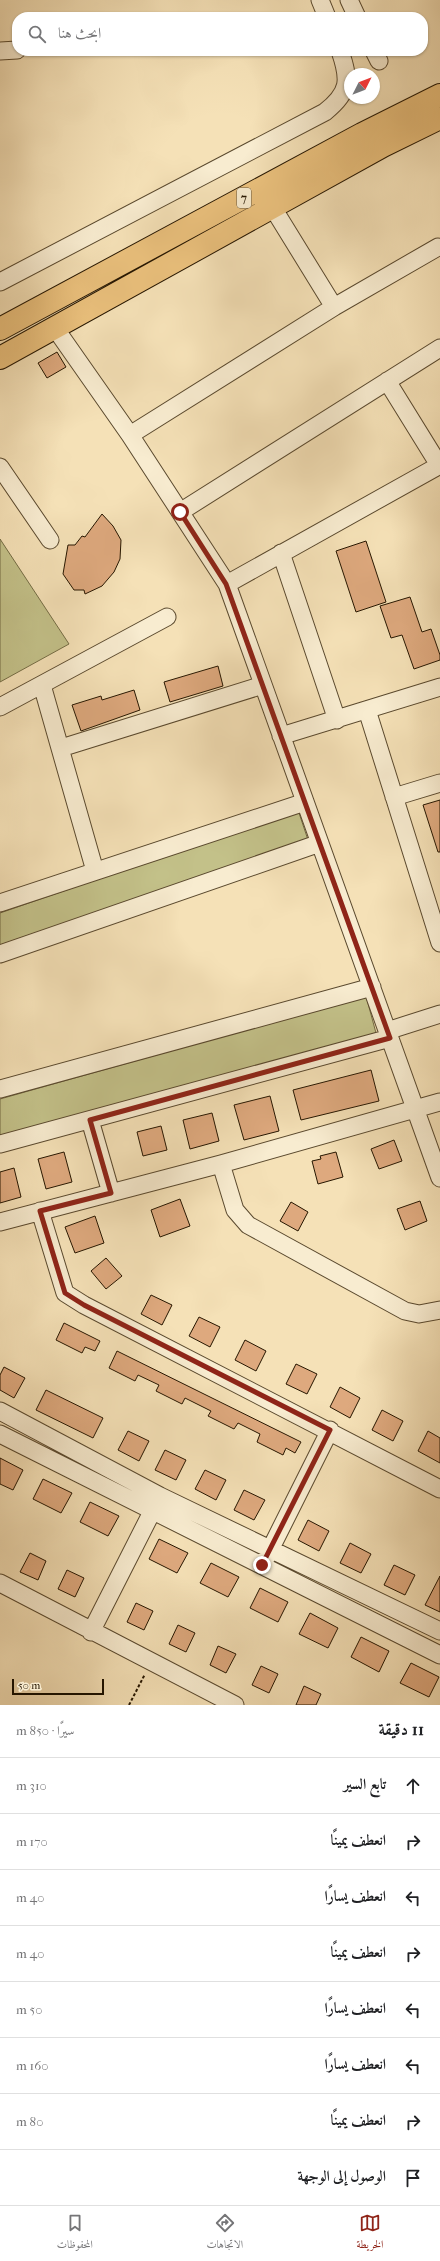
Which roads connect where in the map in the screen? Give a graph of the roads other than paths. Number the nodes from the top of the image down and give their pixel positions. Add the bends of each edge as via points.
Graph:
1 (320, 0) edge
2 (349, 0) edge
3 (325, 12) edge
4 (355, 12) edge
5 (12, 50) edge
6 (0, 51) edge
7 (341, 56) edge
8 (440, 95) edge
9 (440, 118) edge
10 (273, 208) junction
11 (438, 247) dead end
12 (0, 282) edge
13 (49, 302) junction
14 (334, 307) junction
15 (56, 328) junction
16 (0, 329) edge
17 (440, 348) edge
18 (0, 358) edge
19 (387, 381) junction
20 (130, 435) junction
21 (440, 465) edge
22 (0, 467) edge
23 (180, 512) junction
24 (50, 540) dead end
25 (281, 553) junction
26 (226, 584) junction
27 (167, 617) dead end
28 (42, 685) junction
29 (263, 686) junction
30 (440, 687) edge
31 (0, 708) edge
32 (367, 710) junction
33 (337, 720) junction
34 (281, 736) junction
35 (61, 748) junction
36 (440, 783) edge
37 (394, 797) junction
38 (305, 802) junction
39 (320, 843) junction
40 (95, 871) junction
41 (0, 903) edge
42 (440, 943) edge
43 (0, 954) edge
44 (372, 988) junction
45 (440, 1014) edge
46 (388, 1034) junction
47 (0, 1089) edge
48 (440, 1102) edge
49 (415, 1109) junction
50 (90, 1120) junction
51 (0, 1144) edge
52 (221, 1164) junction
53 (440, 1178) edge
54 (111, 1193) junction
55 (40, 1211) junction
56 (0, 1222) edge
57 (440, 1310) edge
58 (0, 1412) edge
59 (330, 1430) junction
60 (0, 1434) edge
61 (440, 1489) edge
62 (160, 1496) junction
63 (152, 1511) junction
64 (271, 1548) junction
65 (262, 1565) junction
66 (0, 1583) edge
67 (440, 1631) edge
68 (92, 1632) junction
69 (440, 1655) edge
70 (235, 1705) edge

1 - 3 street
2 - 4 street
5 - 6 street
7 - 12 street via 347,78 346,88 334,105 325,112
8 - 13 highway, 7
9 - 10 highway, 7 via 383,146
10 - 14 street
10 - 15 highway, 7
11 - 14 street
13 - 15 highway
13 - 16 highway, 7
14 - 20 street
15 - 18 highway, 7
15 - 20 street
17 - 19 street
19 - 21 street
19 - 23 street
20 - 23 street
21 - 25 street
22 - 24 street
23 - 26 street
25 - 26 street
25 - 33 street
26 - 29 street
27 - 28 street
28 - 31 street
28 - 35 street
29 - 34 street
29 - 35 street
30 - 32 street
32 - 33 street
32 - 37 street
33 - 34 street
34 - 38 street
35 - 40 street
36 - 37 street
37 - 42 street
38 - 39 street
38 - 40 street
39 - 43 street
39 - 44 street
40 - 41 street
44 - 46 street
44 - 47 street
45 - 46 street
46 - 49 street
46 - 50 street
48 - 49 street
49 - 52 street
49 - 53 street
50 - 51 street
50 - 54 street
52 - 54 street
52 - 57 street via 234,1210 248,1225 405,1311 419,1314
54 - 55 street
55 - 56 street
55 - 59 street via 65,1293
58 - 62 street
59 - 61 street
59 - 64 street
60 - 63 street
62 - 63 street
62 - 64 street
63 - 65 street
63 - 68 street
64 - 65 street
64 - 67 street
65 - 69 street
66 - 68 street
68 - 70 street

